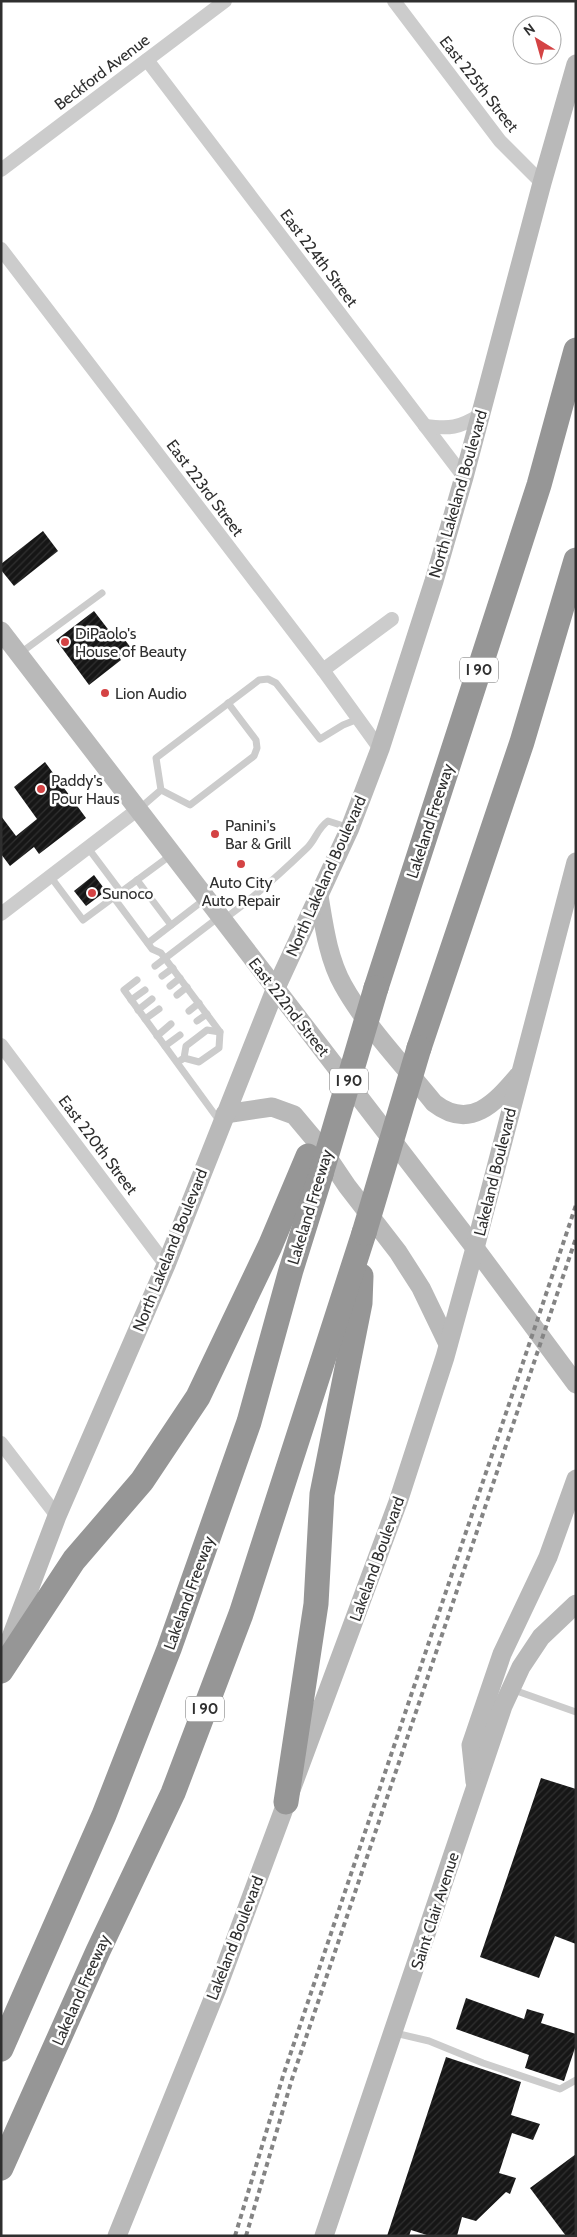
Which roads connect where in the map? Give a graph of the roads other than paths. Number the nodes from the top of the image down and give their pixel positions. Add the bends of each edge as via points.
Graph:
1 (224, 1) edge
2 (394, 1) edge
3 (147, 60) junction
4 (576, 64) edge
5 (1, 170) edge
6 (542, 183) junction
7 (1, 249) edge
8 (576, 350) edge
9 (480, 415) junction
10 (425, 426) junction
11 (464, 477) junction
12 (576, 560) edge
13 (102, 593) dead end
14 (392, 619) dead end
15 (1, 631) edge
16 (19, 654) junction
17 (323, 670) junction
18 (228, 703) junction
19 (358, 719) junction
20 (380, 749) junction
21 (162, 790) junction
22 (137, 810) junction
23 (350, 828) junction
24 (88, 848) junction
25 (171, 855) junction
26 (576, 862) edge
27 (50, 876) junction
28 (137, 880) junction
29 (121, 892) junction
30 (319, 896) junction
31 (114, 898) junction
32 (206, 899) junction
33 (1, 914) edge
34 (221, 919) junction
35 (171, 926) junction
36 (148, 943) junction
37 (165, 958) junction
38 (155, 966) dead end
39 (173, 968) junction
40 (162, 976) dead end
41 (180, 978) junction
42 (137, 980) dead end
43 (170, 986) dead end
44 (187, 987) junction
45 (145, 990) dead end
46 (275, 990) junction
47 (177, 995) dead end
48 (152, 999) dead end
49 (131, 1000) junction
50 (199, 1003) junction
51 (159, 1008) dead end
52 (138, 1010) junction
53 (189, 1011) dead end
54 (207, 1014) junction
55 (145, 1019) junction
56 (197, 1022) dead end
57 (171, 1024) dead end
58 (220, 1032) junction
59 (180, 1035) dead end
60 (157, 1036) junction
61 (1, 1045) edge
62 (164, 1046) junction
63 (184, 1058) junction
64 (177, 1063) junction
65 (520, 1074) junction
66 (223, 1118) junction
67 (314, 1165) junction
68 (364, 1233) junction
69 (475, 1248) junction
70 (166, 1266) junction
71 (448, 1344) junction
72 (576, 1384) edge
73 (1, 1443) edge
74 (576, 1479) edge
75 (57, 1516) junction
76 (573, 1611) edge
77 (1, 1662) edge
78 (1, 1671) edge
79 (511, 1689) junction
80 (576, 1712) edge
81 (476, 1788) junction
82 (286, 1802) junction
83 (394, 2033) junction
84 (1, 2049) edge
85 (576, 2080) edge
86 (1, 2168) edge
87 (117, 2236) edge
88 (324, 2236) edge

1 - 3 street, Beckford Avenue
2 - 6 street, East 225th Street via 500,141
3 - 5 street, Beckford Avenue
3 - 10 street, East 224th Street
4 - 6 street, North Lakeland Boulevard
6 - 9 street, North Lakeland Boulevard
7 - 17 street, East 223rd Street
8 - 67 highway, Lakeland Freeway / I 90, bridge via 540,485 376,988
9 - 10 street via 448,429
9 - 11 street, North Lakeland Boulevard
10 - 11 street, East 224th Street
11 - 20 street, North Lakeland Boulevard
12 - 68 highway, Lakeland Freeway / I 90, bridge via 522,742 419,1048
13 - 16 lane
14 - 17 street
15 - 16 street, East 222nd Street
16 - 22 street, East 222nd Street
17 - 19 street, East 223rd Street
18 - 19 lane via 259,680 268,679 276,683 320,739
18 - 21 lane via 156,758
18 - 21 lane via 256,740 254,756 190,805
19 - 20 street, East 223rd Street
20 - 23 street, North Lakeland Boulevard
21 - 22 lane
22 - 24 street
22 - 25 street, East 222nd Street
23 - 30 street, North Lakeland Boulevard
23 - 34 lane via 328,821 295,859 247,902
24 - 27 street
24 - 29 lane
25 - 28 lane
25 - 32 street, East 222nd Street
26 - 65 street, Lakeland Boulevard
27 - 31 lane via 83,920
27 - 33 street
28 - 29 lane
28 - 35 lane
29 - 31 lane
30 - 46 street, North Lakeland Boulevard
30 - 65 street via 329,947 342,984 379,1036 434,1103 445,1111 475,1113 493,1102
31 - 36 lane
32 - 34 street, East 222nd Street
32 - 35 lane
34 - 37 lane
34 - 46 street, East 222nd Street
35 - 36 lane
36 - 37 lane
37 - 38 lane
37 - 39 lane
39 - 40 lane
39 - 41 lane
41 - 43 lane
41 - 44 lane
42 - 49 lane via 124,990
44 - 47 lane
44 - 50 lane
45 - 49 lane
46 - 66 street, North Lakeland Boulevard
46 - 69 street, East 222nd Street
48 - 52 lane
49 - 52 lane
50 - 53 lane
50 - 54 lane
51 - 55 lane
52 - 55 lane
54 - 56 lane
54 - 58 lane
55 - 60 lane
57 - 60 lane
58 - 63 lane via 208,1030 186,1046
58 - 63 lane via 219,1048 199,1062
59 - 62 lane
60 - 62 lane
61 - 70 street, East 220th Street
62 - 64 lane
63 - 64 lane
64 - 66 lane
65 - 69 street, Lakeland Boulevard
66 - 70 street, North Lakeland Boulevard
66 - 71 street via 272,1107 294,1115 398,1252 421,1288
67 - 78 highway via 270,1246 198,1397 142,1481 74,1560
67 - 84 highway, Lakeland Freeway via 291,1270 249,1422 169,1649 104,1815
68 - 82 highway via 360,1303 322,1494 316,1604
68 - 86 highway, Lakeland Freeway / I 90 via 241,1614 173,1793
69 - 71 street, Lakeland Boulevard
69 - 72 street, East 222nd Street
70 - 75 street, North Lakeland Boulevard
71 - 82 street, Lakeland Boulevard via 398,1502
73 - 75 street
74 - 81 street via 548,1557 502,1654 471,1745
75 - 77 street, North Lakeland Boulevard
76 - 79 street, Saint Clair Avenue via 541,1637
79 - 80 lane
79 - 81 street, Saint Clair Avenue
81 - 83 street, Saint Clair Avenue
82 - 87 street, Lakeland Boulevard via 217,1989
83 - 85 lane via 430,2041 560,2090
83 - 88 street, Saint Clair Avenue

